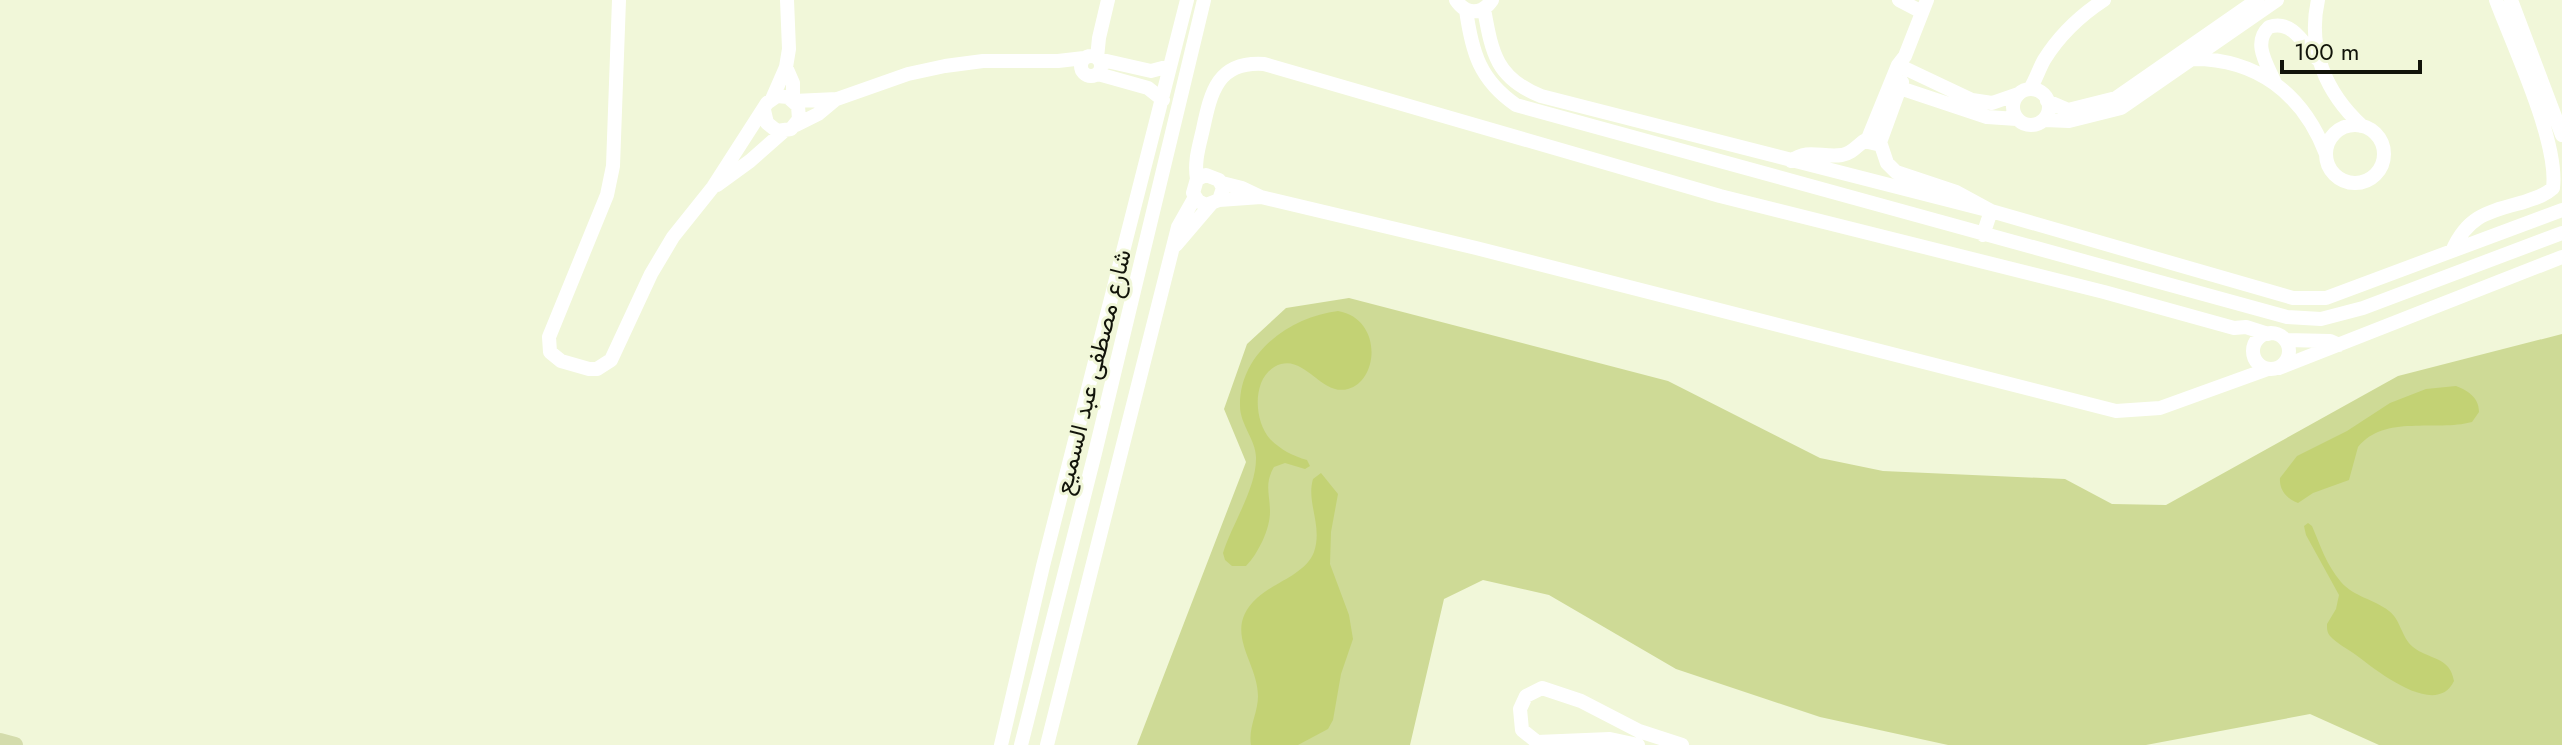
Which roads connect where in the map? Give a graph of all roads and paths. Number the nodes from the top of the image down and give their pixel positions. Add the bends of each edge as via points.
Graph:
1 (619, 0) edge
2 (787, 0) edge
3 (1108, 0) edge
4 (1187, 0) edge
5 (1204, 0) edge
6 (1899, 0) edge
7 (2104, 0) edge
8 (2257, 0) edge
9 (2277, 0) edge
10 (2318, 0) edge
11 (2496, 0) edge
12 (2511, 0) edge
13 (1488, 4) edge
14 (1461, 5) edge
15 (1924, 6) edge
16 (2190, 59) junction
17 (2319, 62) junction
18 (1091, 63) junction
19 (1903, 63) junction
20 (1170, 66) junction
21 (786, 67) junction
22 (2275, 83) junction
23 (1896, 87) junction
24 (2024, 91) junction
25 (837, 99) junction
26 (794, 100) junction
27 (1163, 100) junction
28 (2047, 101) junction
29 (768, 104) junction
30 (2017, 119) junction
31 (2045, 120) junction
32 (2362, 126) junction
33 (790, 128) junction
34 (2557, 136) edge
35 (1873, 143) junction
36 (1727, 145) junction
37 (2326, 154) junction
38 (1791, 161) junction
39 (2558, 161) edge
40 (1721, 164) junction
41 (1210, 179) junction
42 (713, 187) junction
43 (1195, 197) junction
44 (1261, 197) junction
45 (1215, 202) junction
46 (2562, 210) edge
47 (1991, 211) junction
48 (2562, 233) edge
49 (1983, 235) junction
50 (1173, 248) junction
51 (2452, 251) junction
52 (2562, 257) edge
53 (2234, 328) junction
54 (2268, 334) junction
55 (2286, 340) junction
56 (2255, 343) junction
57 (2339, 345) junction
58 (2268, 366) junction
59 (1095, 453) junction
60 (1118, 459) junction
61 (1056, 518) junction
62 (1079, 519) junction
63 (1043, 566) junction
64 (1064, 573) junction
65 (0, 741) edge
66 (15, 745) edge
67 (1001, 745) edge
68 (1021, 745) edge
69 (1047, 745) edge
70 (1638, 745) edge
71 (1682, 745) edge

1 - 42 street via 613,166 607,195 549,337 554,358 589,369 611,360 651,274
2 - 21 street
3 - 18 street
4 - 20 street, شارع مصطفى عبد السميع
5 - 59 street, شارع مصطفى عبد السميع
6 - 15 street
7 - 24 street via 2064,34
8 - 28 street via 2116,98 2068,110
9 - 16 street
10 - 17 street via 2314,24
11 - 34 street
12 - 34 street
13 - 14 street via 1477,12
13 - 36 street via 1492,51 1511,80 1525,90
14 - 40 street via 1486,78 1516,105
15 - 19 street
16 - 22 street via 2234,64
16 - 31 street via 2121,108 2069,121
17 - 22 street via 2292,29 2269,27 2260,40
17 - 32 street via 2336,97
18 - 20 street via 1151,71
18 - 25 street via 983,61 945,66
18 - 27 street
19 - 23 street
19 - 24 street via 1972,100 1992,103
20 - 27 street, شارع مصطفى عبد السميع
21 - 26 street
21 - 29 street
22 - 37 street via 2307,114
23 - 30 street via 1987,117
23 - 35 street
24 - 28 street via 2041,92
24 - 30 street via 2013,105
25 - 26 street
25 - 33 street
26 - 29 street via 783,96
26 - 33 street via 800,112
27 - 61 street, شارع مصطفى عبد السميع
28 - 31 street
29 - 33 street via 764,117 771,128
29 - 42 street
30 - 31 street via 2027,125
32 - 37 street via 2338,131
32 - 37 street via 2377,135 2384,152 2374,176 2357,182 2339,177
33 - 42 street
34 - 39 street
35 - 38 street via 1845,154 1809,153
35 - 47 street via 1883,148 1896,172 1956,192
36 - 38 street
36 - 40 street
38 - 47 street
39 - 51 street via 2553,188 2545,195 2474,220 2461,231
40 - 49 street
41 - 43 street via 1193,188
41 - 44 street
41 - 45 street via 1223,192
41 - 53 street via 1201,138 1210,95 1238,66 1264,64 1720,196
43 - 45 street via 1202,203
43 - 50 street
44 - 45 street
44 - 58 street via 2116,411 2160,408
45 - 50 street
46 - 51 street
47 - 49 street
47 - 51 street via 2276,295 2309,300
48 - 49 street via 2363,308 2312,319 2287,317
50 - 60 street
52 - 57 street
53 - 54 street
53 - 56 street
54 - 55 street
54 - 56 street
55 - 57 street
55 - 58 street via 2289,356
56 - 58 street via 2254,354
57 - 58 street
59 - 60 street
59 - 62 street, شارع مصطفى عبد السميع
60 - 69 street
61 - 62 street via 1067,526
61 - 63 street, شارع مصطفى عبد السميع
62 - 64 street, شارع مصطفى عبد السميع
63 - 64 street via 1056,563
63 - 67 street, شارع مصطفى عبد السميع
64 - 68 street, شارع مصطفى عبد السميع
65 - 66 main road
70 - 71 street via 1610,739 1537,742 1522,730 1520,709 1526,696 1549,689

